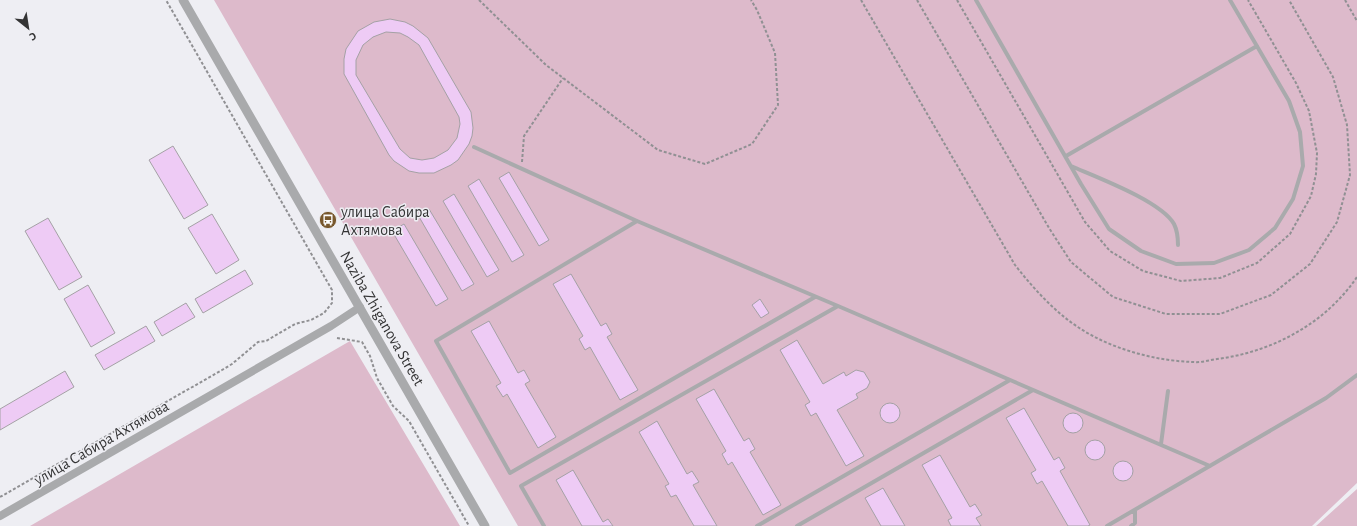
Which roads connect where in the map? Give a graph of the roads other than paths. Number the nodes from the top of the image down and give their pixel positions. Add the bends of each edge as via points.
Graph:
1 (183, 0) edge
2 (976, 0) edge
3 (1230, 0) edge
4 (1256, 46) junction
5 (474, 147) dead end
6 (1066, 156) junction
7 (1071, 166) junction
8 (637, 221) junction
9 (1178, 245) dead end
10 (815, 297) junction
11 (838, 306) junction
12 (360, 307) junction
13 (1357, 375) edge
14 (1010, 380) junction
15 (1033, 390) junction
16 (1168, 392) dead end
17 (1161, 444) junction
18 (1210, 466) junction
19 (1135, 510) junction
20 (0, 516) edge
21 (484, 526) edge
22 (544, 526) edge
23 (757, 526) edge
24 (797, 526) edge
25 (1107, 526) edge
26 (1131, 526) edge

1 - 12 street, Naziba Zhiganova Street
2 - 6 lane
3 - 4 lane
4 - 6 lane
4 - 7 lane via 1288,101 1300,132 1303,166 1293,199 1275,228 1249,250 1214,263 1176,264 1141,251 1109,228
5 - 8 lane
6 - 7 lane
7 - 9 lane via 1151,202 1174,224
8 - 10 lane
8 - 10 lane via 436,341 510,473
10 - 11 lane
11 - 14 lane
11 - 22 lane via 521,486
12 - 20 street, улица Сабира Ахтямова
12 - 21 street, Naziba Zhiganova Street
13 - 18 lane via 1326,398
14 - 15 lane
14 - 23 lane
15 - 17 lane
15 - 24 lane
16 - 17 lane
17 - 18 lane
18 - 19 lane
19 - 25 lane
19 - 26 lane via 1135,523

